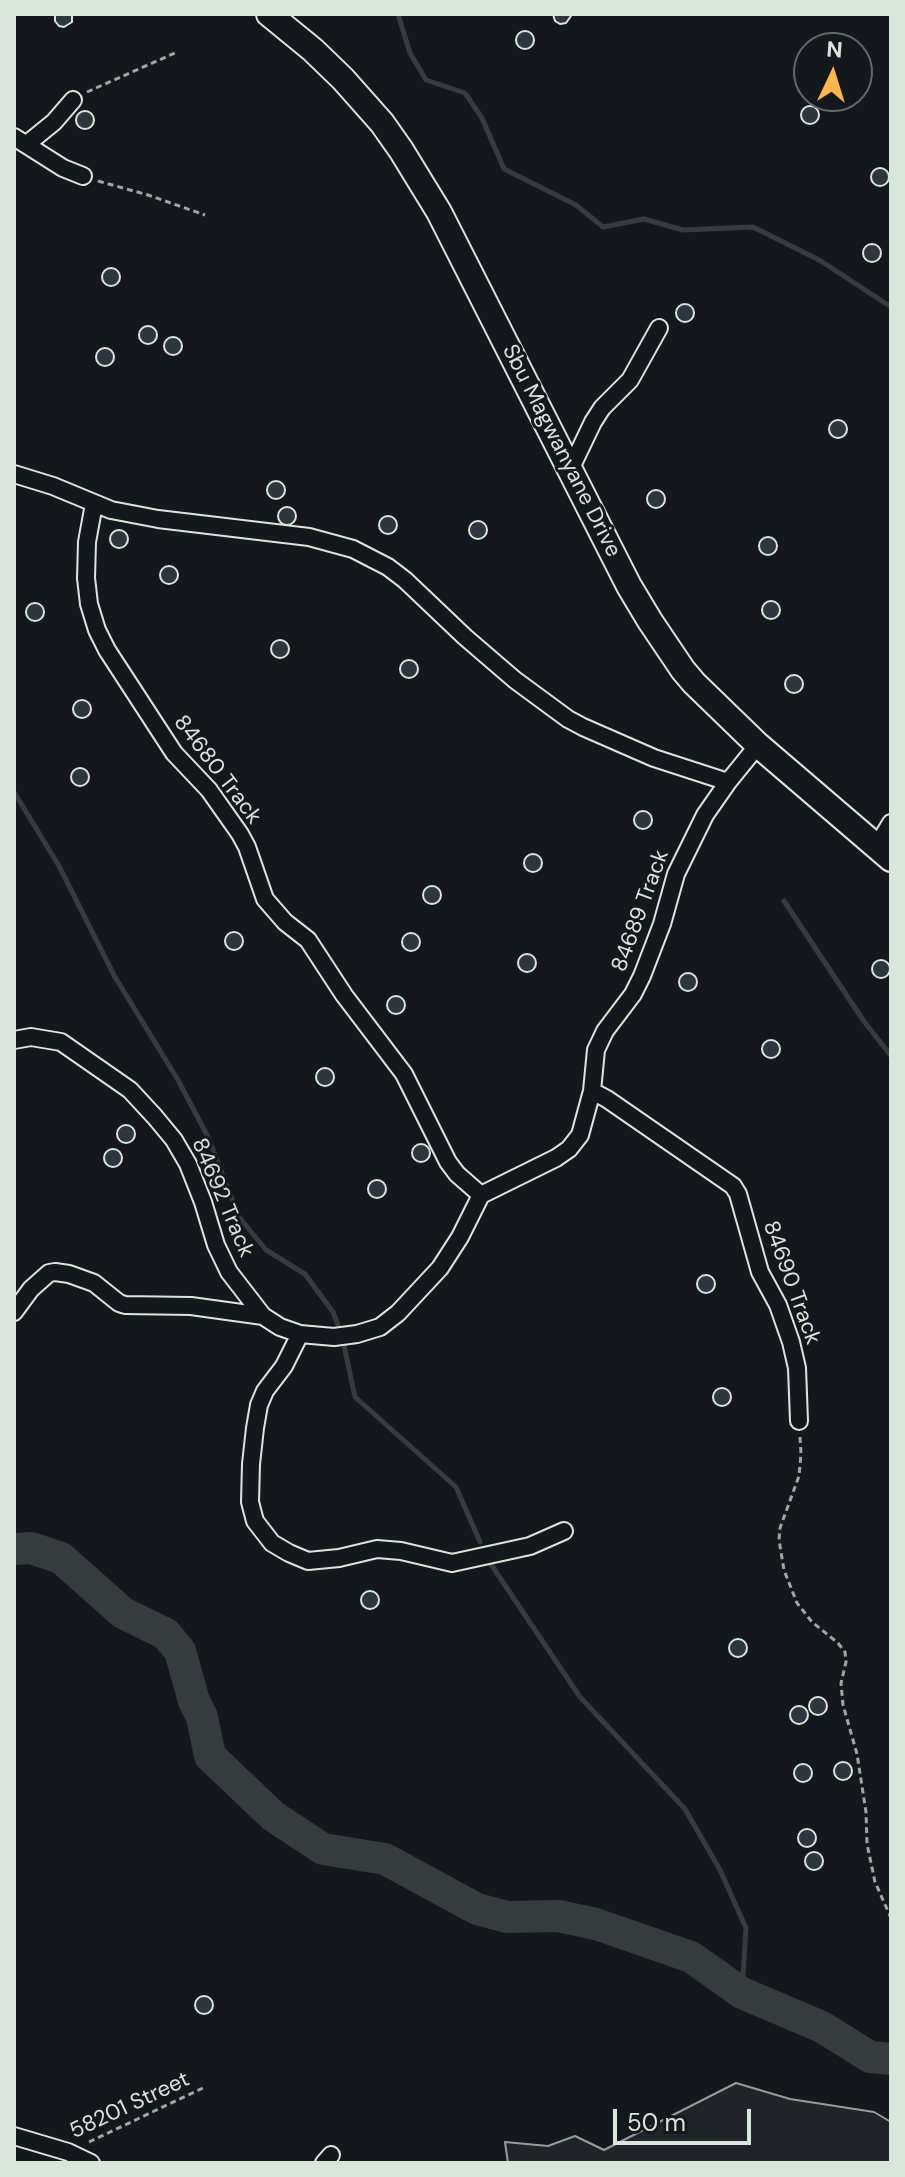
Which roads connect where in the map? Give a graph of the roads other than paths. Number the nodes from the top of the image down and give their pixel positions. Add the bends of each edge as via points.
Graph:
1 (269, 14) edge
2 (73, 100) road end
3 (21, 140) edge
4 (83, 176) road end
5 (659, 328) dead end
6 (570, 470) junction
7 (14, 474) edge
8 (94, 504) junction
9 (758, 745) junction
10 (728, 782) junction
11 (891, 823) edge
12 (884, 852) edge
13 (14, 1040) edge
14 (592, 1091) junction
15 (481, 1195) junction
16 (14, 1312) edge
17 (263, 1316) junction
18 (300, 1334) junction
19 (799, 1421) road end
20 (564, 1531) dead end
21 (14, 2136) edge
22 (91, 2163) edge

1 - 6 main road, Sbu Magwanyane Drive via 343,79 401,150 439,212
2 - 3 street via 54,122
3 - 4 street
5 - 6 street via 630,380 593,422
6 - 9 main road, Sbu Magwanyane Drive via 650,621 694,683
7 - 8 street
8 - 10 street via 353,549 405,580 515,680 568,719 654,758
8 - 15 street, 84680 Track via 86,578 89,604 107,650 174,753 240,834 265,899 308,940 404,1074 448,1162
9 - 10 street, 84689 Track
9 - 12 main road, Sbu Magwanyane Drive
10 - 14 street, 84689 Track via 676,874 642,976 596,1050
11 - 12 street
13 - 17 street, 84692 Track via 61,1042 130,1090 155,1117 188,1164 229,1272
14 - 15 street, 84689 Track via 580,1135 569,1149
14 - 19 street, 84690 Track via 733,1186 760,1272 791,1342
15 - 18 street via 440,1268 380,1327 334,1337
16 - 17 street via 31,1289 55,1272 94,1283 125,1305 191,1306
17 - 18 street
18 - 20 street via 265,1391 255,1428 250,1502 255,1521 272,1543 308,1561 377,1549 452,1563 530,1546
21 - 22 street

